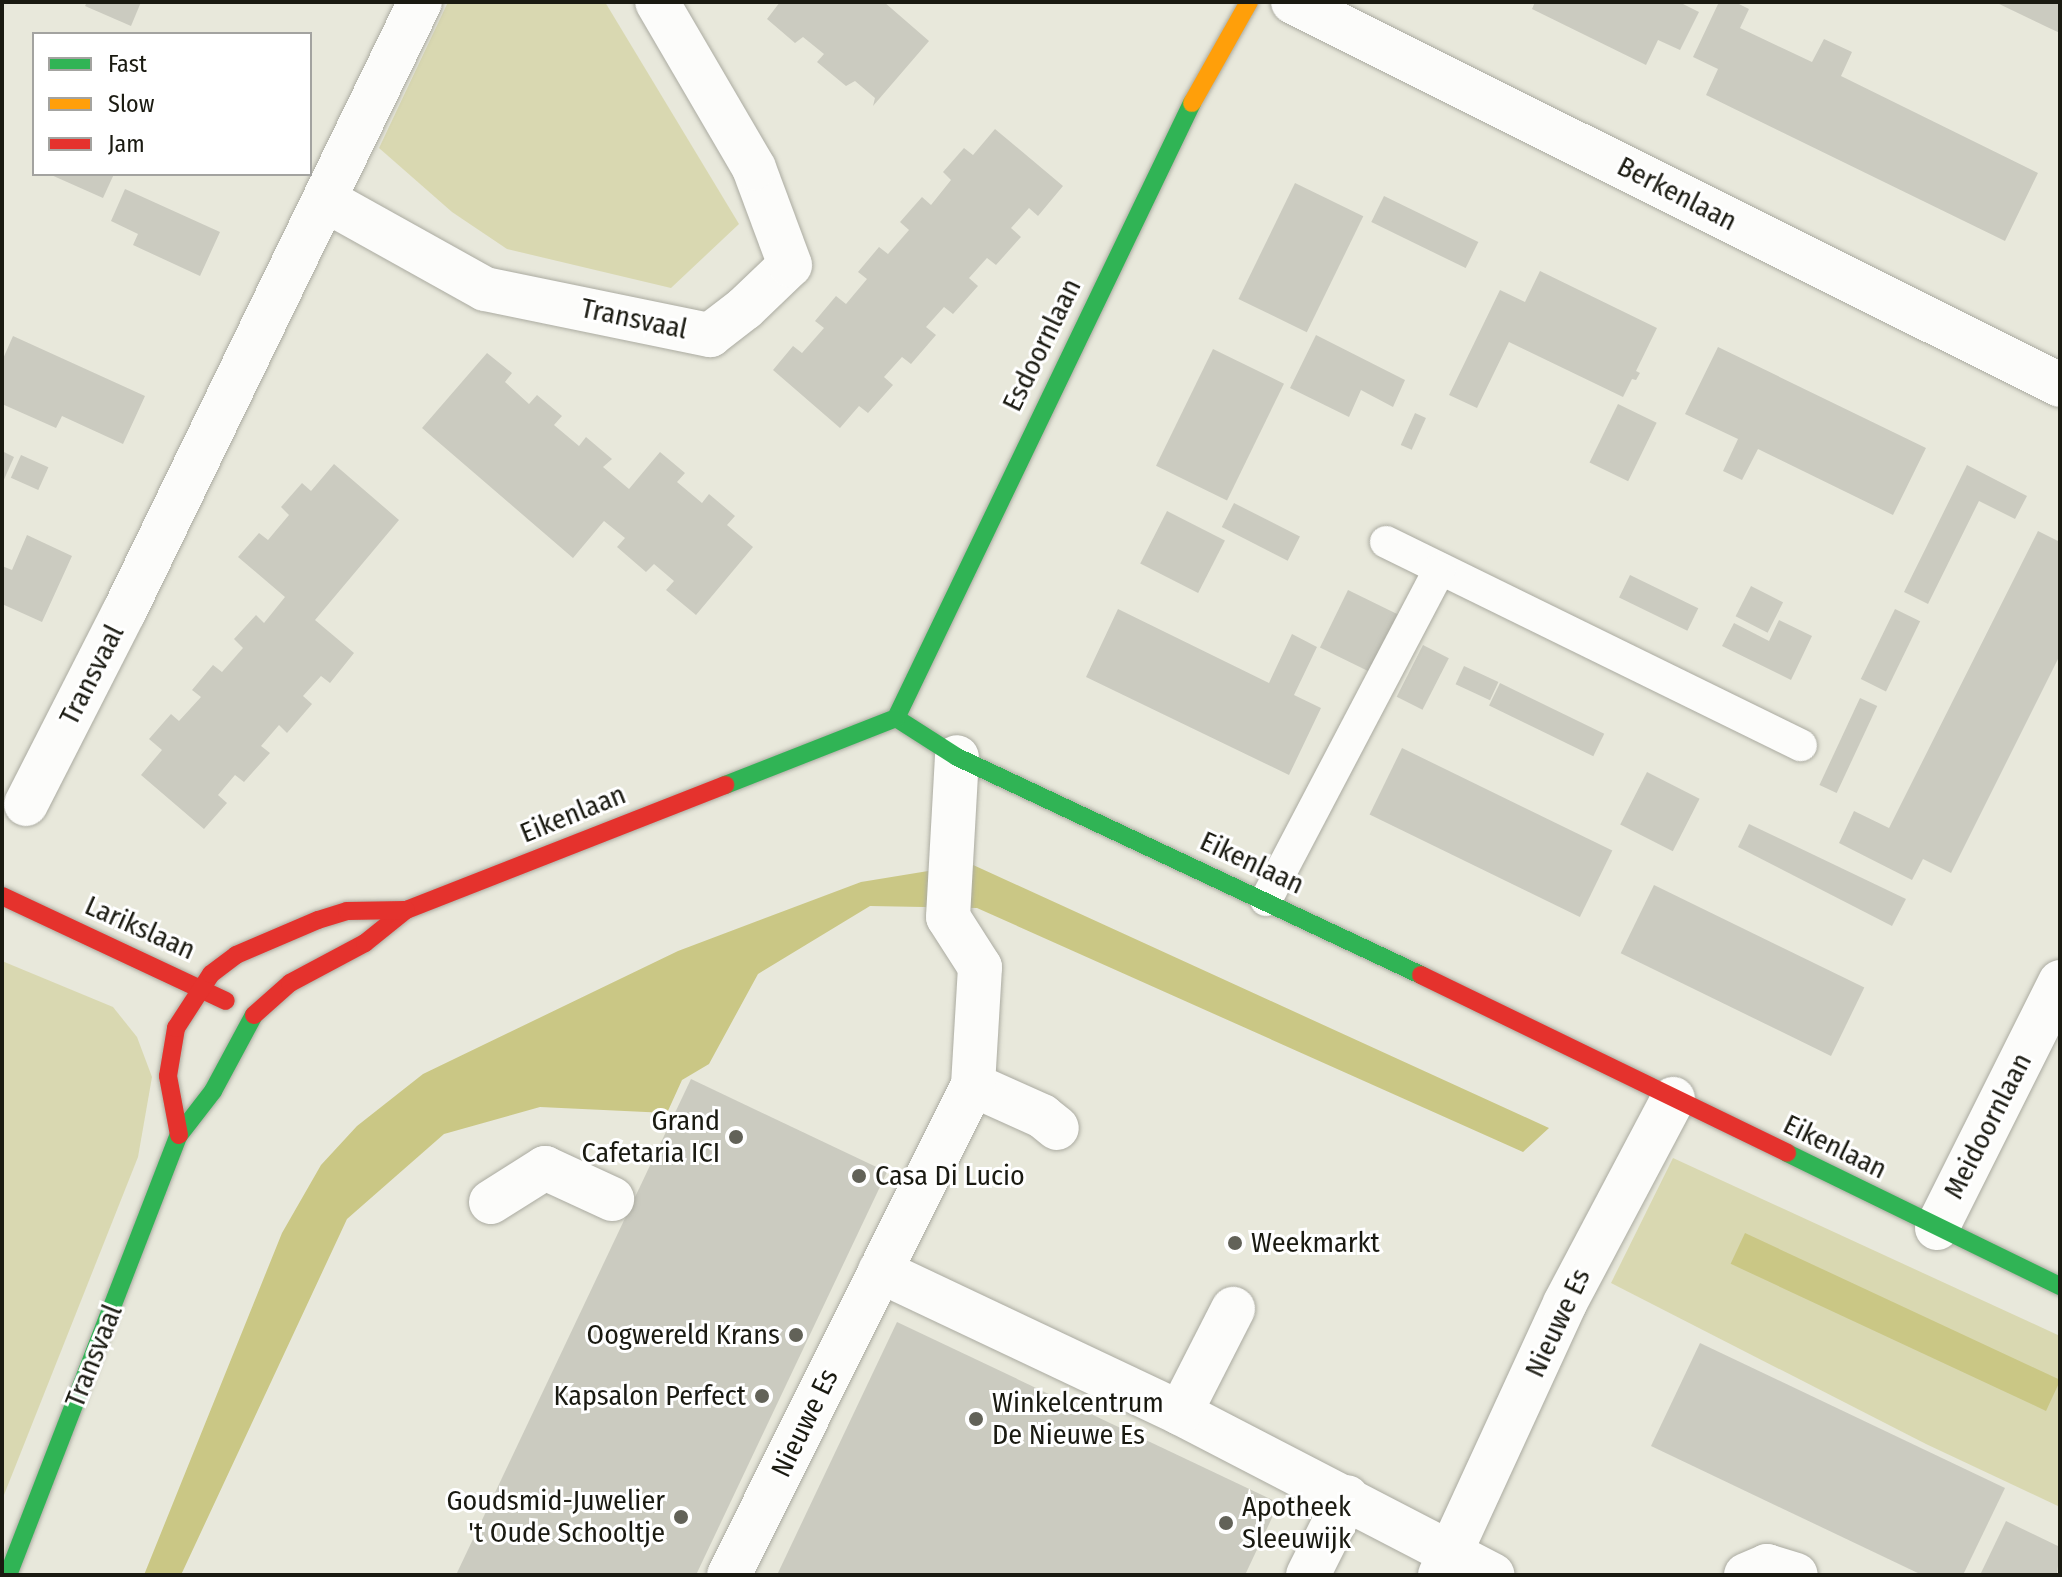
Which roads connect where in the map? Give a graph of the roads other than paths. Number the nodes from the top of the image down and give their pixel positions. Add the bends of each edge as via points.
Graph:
1 (420, 2) edge
2 (657, 2) edge
3 (1249, 2) edge
4 (1293, 2) edge
5 (325, 200) junction
6 (2060, 385) edge
7 (1386, 542) dead end
8 (1440, 569) junction
9 (896, 718) junction
10 (1801, 745) dead end
11 (957, 757) junction
12 (26, 804) dead end
13 (2, 896) edge
14 (1266, 900) junction
15 (406, 910) junction
16 (2060, 982) edge
17 (200, 986) junction
18 (252, 1017) junction
19 (973, 1085) junction
20 (1673, 1099) junction
21 (1057, 1128) dead end
22 (179, 1135) junction
23 (612, 1199) dead end
24 (491, 1202) dead end
25 (1937, 1228) junction
26 (880, 1271) junction
27 (2060, 1286) edge
28 (1233, 1309) dead end
29 (1180, 1413) junction
30 (1347, 1497) junction
31 (1446, 1564) edge
32 (8, 1575) edge
33 (729, 1575) edge
34 (1308, 1575) edge
35 (1492, 1575) edge
36 (1746, 1575) edge
37 (1796, 1575) edge

1 - 5 street, Transvaal
2 - 5 street, Transvaal via 754,168 790,265 710,335 485,289
3 - 9 street, Esdoornlaan via 1174,136
4 - 6 street, Berkenlaan
5 - 12 street, Transvaal
7 - 8 lane
8 - 10 lane
8 - 14 lane
9 - 11 street, Eikenlaan
9 - 15 street, Eikenlaan
11 - 14 street, Eikenlaan
11 - 19 street, Nieuwe Es via 948,917 980,967
13 - 17 street, Larikslaan
14 - 20 street, Eikenlaan
15 - 17 street, Eikenlaan via 347,911 318,920 236,955
15 - 18 street, Eikenlaan via 365,943 290,983
16 - 25 street, Meidoornlaan
17 - 18 street, Larikslaan
17 - 22 street via 176,1028 168,1076
18 - 22 street, Transvaal via 213,1091
19 - 21 street
19 - 26 street, Nieuwe Es
20 - 25 street, Eikenlaan
20 - 31 street, Nieuwe Es via 1565,1303
22 - 32 street, Transvaal
23 - 24 street via 545,1168
25 - 27 street, Eikenlaan
26 - 29 street
26 - 33 street, Nieuwe Es
28 - 29 street
29 - 30 street
30 - 31 street
30 - 34 street
31 - 35 street
36 - 37 street via 1767,1566

